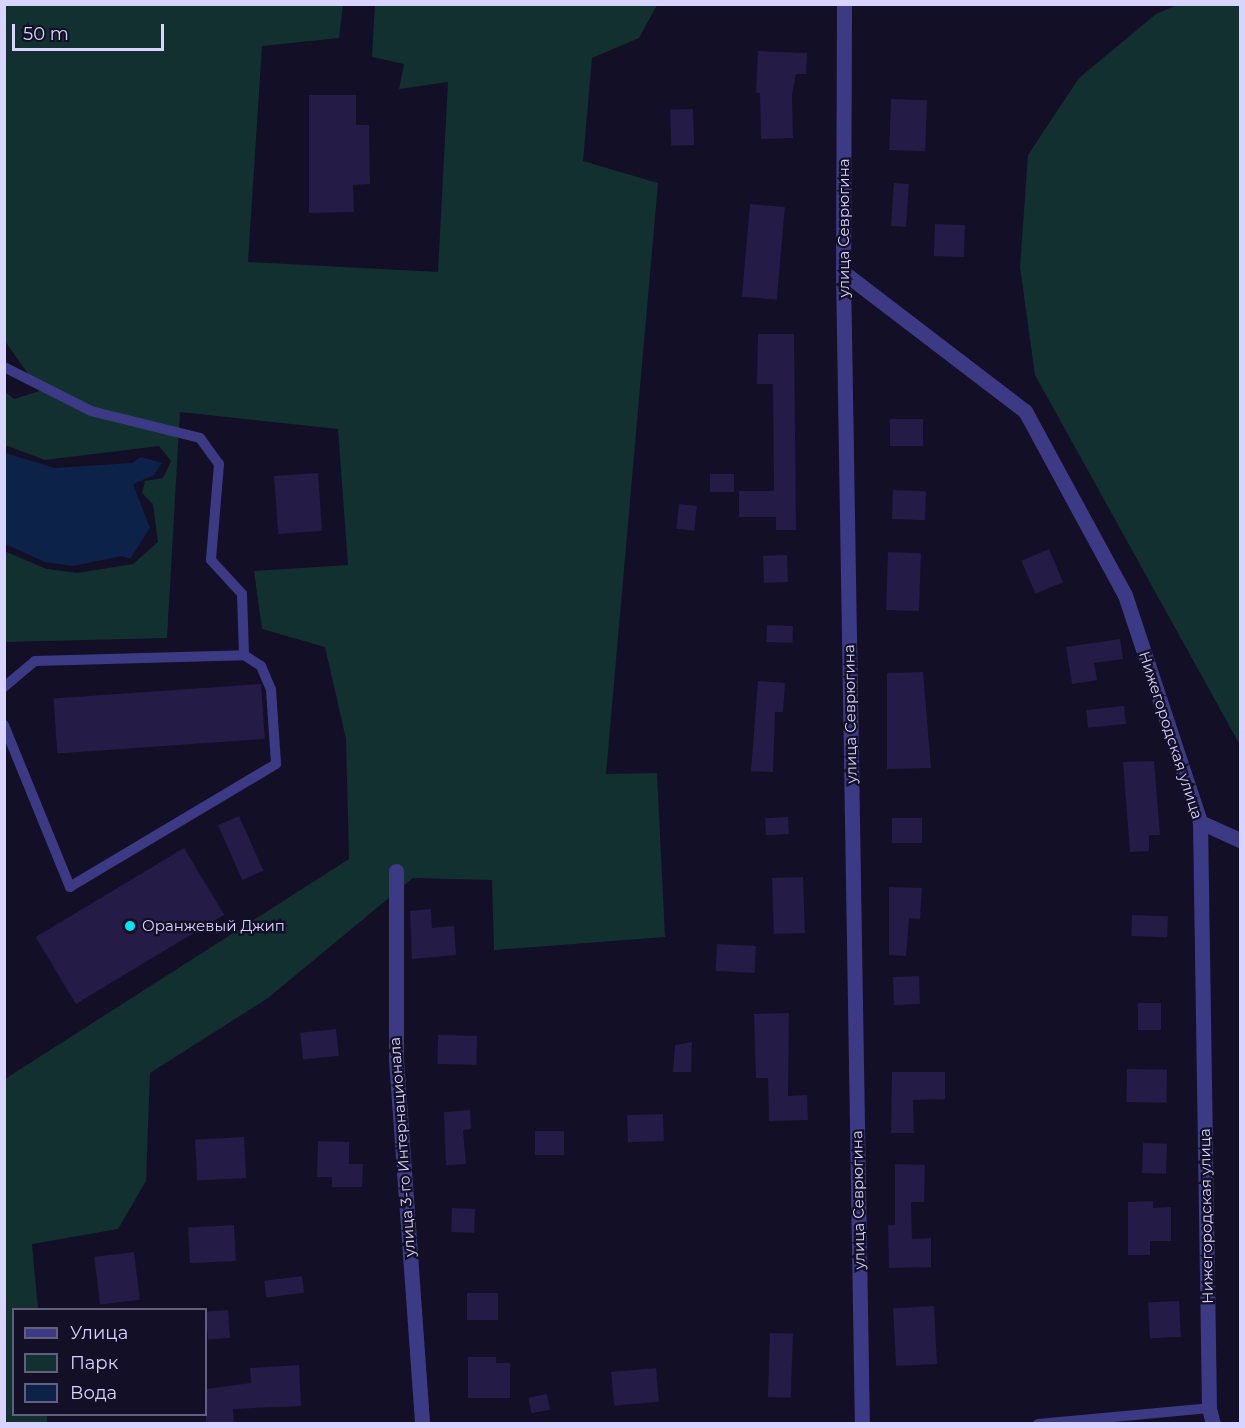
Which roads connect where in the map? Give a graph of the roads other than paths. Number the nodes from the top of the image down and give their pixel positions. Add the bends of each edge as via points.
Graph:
1 (844, 4) edge
2 (843, 272) junction
3 (4, 368) edge
4 (244, 655) junction
5 (4, 687) edge
6 (4, 725) edge
7 (1200, 822) junction
8 (1240, 840) edge
9 (396, 871) dead end
10 (1209, 1408) junction
11 (422, 1424) edge
12 (862, 1424) edge
13 (1038, 1424) edge
14 (1213, 1424) edge

1 - 2 street, улица Севрюгина
2 - 7 street, Нижегородская улица via 1025,411 1125,595
2 - 12 street, улица Севрюгина
3 - 4 lane via 91,411 200,438 219,464 211,560 242,594
4 - 5 lane via 35,661
4 - 6 lane via 261,666 272,690 276,764 70,886
7 - 8 street
7 - 10 street, Нижегородская улица
9 - 11 street, улица 3-го Интернационала via 396,1059
10 - 13 lane
10 - 14 street, Нижегородская улица

